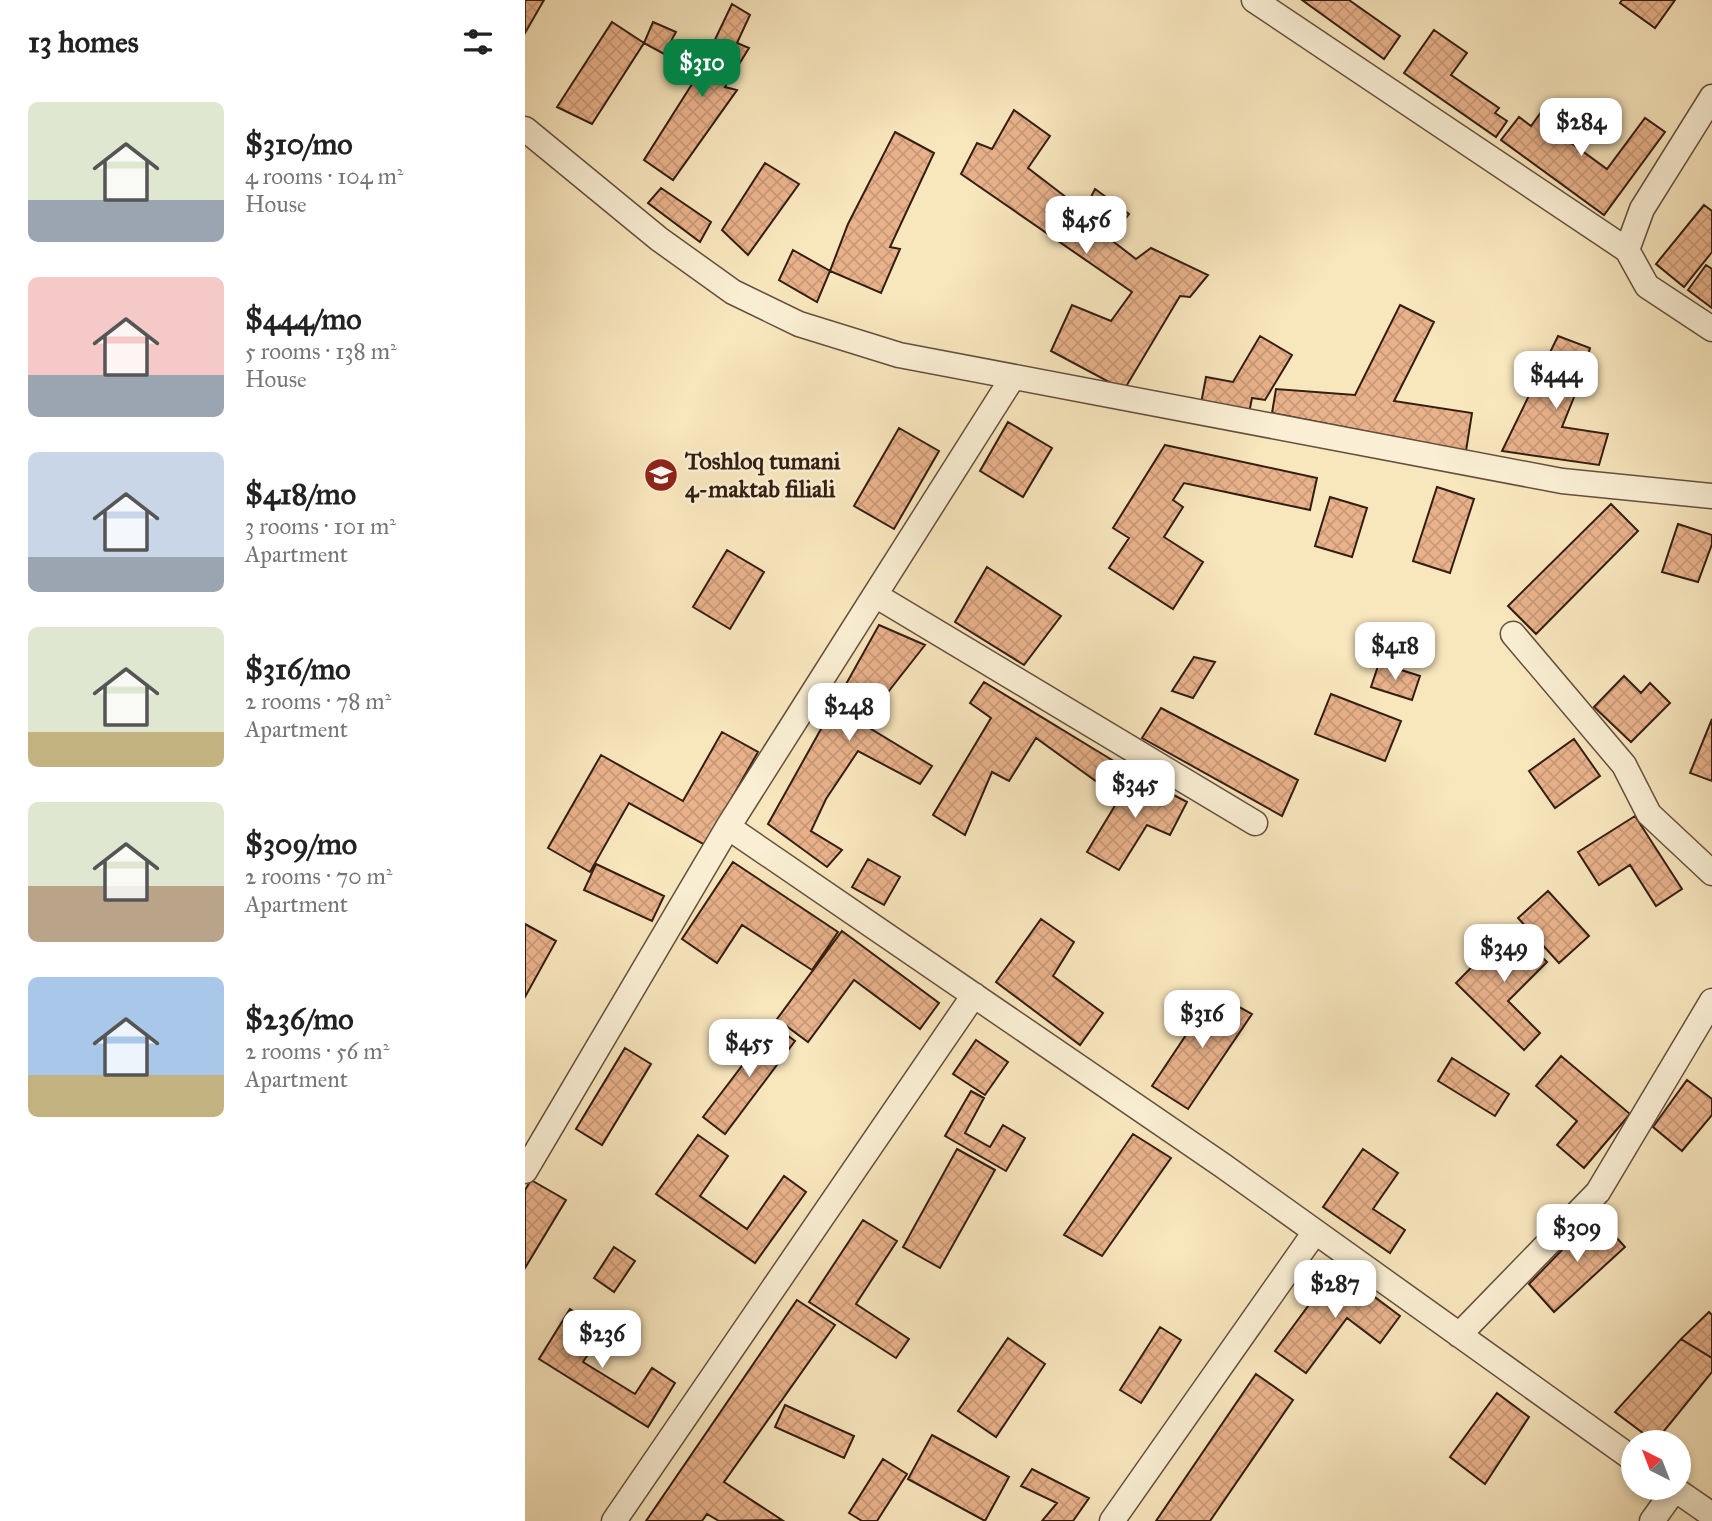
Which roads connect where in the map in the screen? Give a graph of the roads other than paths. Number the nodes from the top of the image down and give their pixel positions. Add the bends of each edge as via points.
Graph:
1 (1254, 0) edge
2 (1712, 97) edge
3 (525, 129) edge
4 (1627, 250) junction
5 (1712, 329) edge
6 (1013, 377) junction
7 (1712, 496) edge
8 (875, 595) junction
9 (1513, 634) dead end
10 (1255, 823) dead end
11 (728, 827) junction
12 (1712, 873) edge
13 (974, 995) junction
14 (1712, 1001) edge
15 (525, 1171) edge
16 (1315, 1232) junction
17 (1459, 1335) junction
18 (1621, 1450) edge
19 (1691, 1499) edge
20 (1666, 1500) edge
21 (1711, 1513) edge
22 (614, 1521) edge
23 (1112, 1521) edge
24 (1652, 1521) edge

1 - 4 street
2 - 4 street via 1642,209
3 - 6 street via 659,239 733,292 799,324 899,355
4 - 5 street via 1647,286
6 - 7 street via 1562,481
6 - 8 street
8 - 10 street
8 - 11 street
9 - 12 street via 1624,765 1649,814
11 - 13 street
11 - 15 street
13 - 16 street
13 - 22 street
14 - 17 street via 1598,1192
16 - 17 street
16 - 23 street
17 - 18 street
19 - 21 street
20 - 24 street

